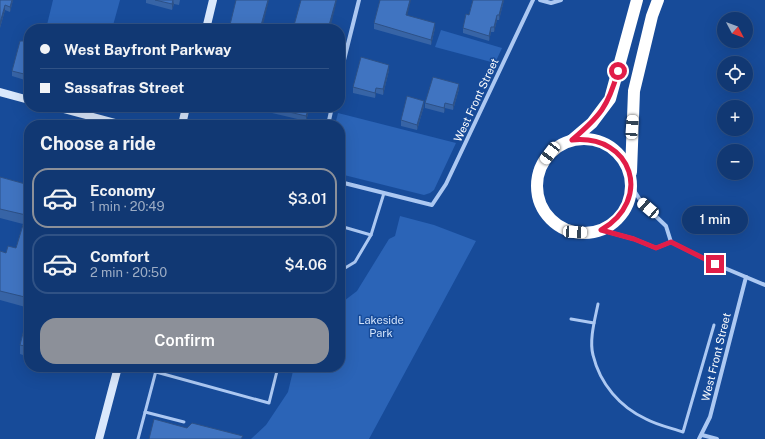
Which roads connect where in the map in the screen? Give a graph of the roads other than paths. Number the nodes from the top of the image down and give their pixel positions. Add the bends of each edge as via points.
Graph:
1 (213, 0) edge
2 (359, 0) edge
3 (534, 0) edge
4 (540, 0) edge
5 (561, 0) edge
6 (637, 0) edge
7 (658, 0) edge
8 (207, 24) edge
9 (345, 56) edge
10 (0, 92) edge
11 (24, 99) edge
12 (75, 112) edge
13 (104, 120) edge
14 (572, 140) junction
15 (630, 181) junction
16 (345, 183) edge
17 (384, 193) junction
18 (345, 227) edge
19 (601, 230) junction
20 (371, 235) junction
21 (671, 242) junction
22 (345, 268) edge
23 (746, 277) junction
24 (765, 285) edge
25 (598, 304) dead end
26 (571, 319) dead end
27 (594, 324) junction
28 (714, 326) dead end
29 (117, 372) edge
30 (156, 372) joint
31 (277, 372) edge
32 (145, 412) junction
33 (184, 422) dead end
34 (700, 437) edge
35 (101, 438) edge
36 (138, 439) edge
37 (717, 439) edge

1 - 8 street
2 - 9 street
3 - 17 street, West Front Street via 446,184 432,205
4 - 5 street via 551,3
6 - 14 highway via 610,99 592,123
7 - 15 highway via 634,91
10 - 11 street
12 - 13 street
14 - 15 highway via 585,139 609,146 619,154 626,165
14 - 19 highway via 550,153 543,163 538,175 539,200 552,221 563,228 588,233
15 - 19 highway via 628,203 621,215
15 - 21 street via 642,203 666,226
16 - 17 street
17 - 20 lane
18 - 20 lane
19 - 21 street via 656,248
20 - 22 lane via 355,262
21 - 23 street
23 - 24 street
23 - 34 street, West Front Street via 710,417
25 - 27 lane
26 - 27 lane
27 - 28 lane via 593,354 604,383 623,406 646,419 683,432
29 - 35 street
30 - 31 lane via 269,403
30 - 32 lane
32 - 33 lane
32 - 36 lane
34 - 37 street

